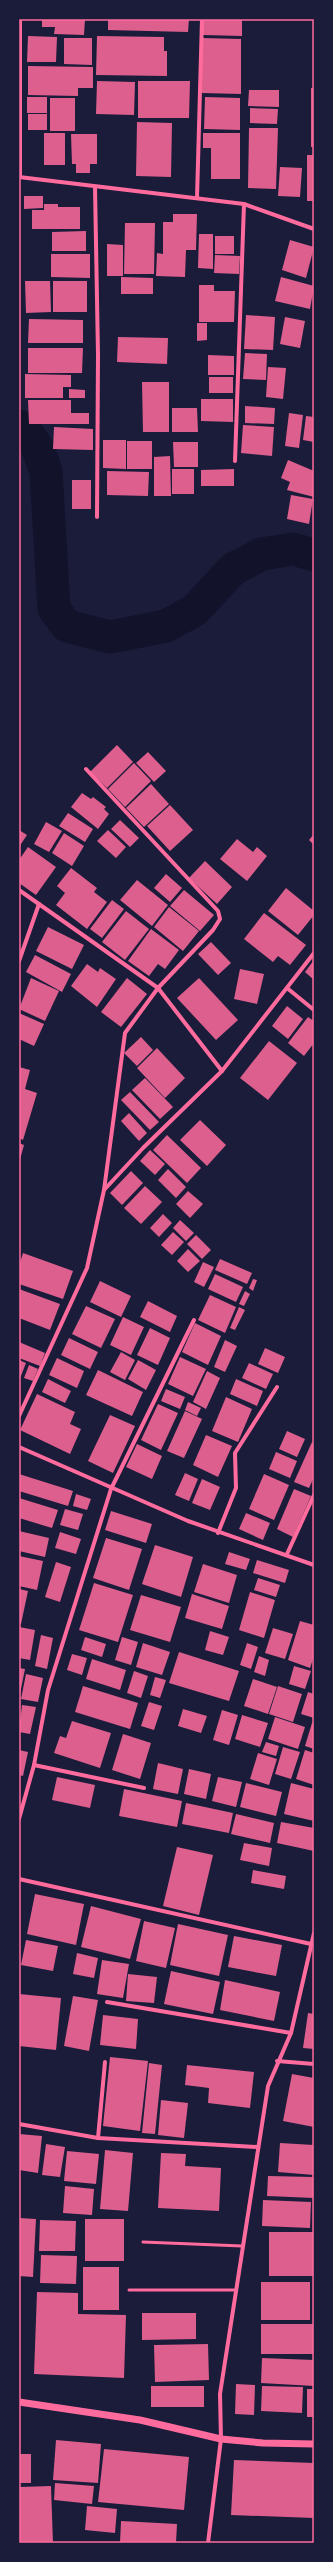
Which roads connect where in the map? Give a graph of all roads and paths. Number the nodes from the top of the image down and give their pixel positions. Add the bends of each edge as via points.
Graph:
1 (20, 19) edge
2 (202, 19) edge
3 (19, 177) edge
4 (95, 187) junction
5 (197, 198) junction
6 (244, 204) junction
7 (314, 229) edge
8 (235, 461) dead end
9 (97, 517) dead end
10 (86, 770) dead end
11 (19, 890) edge
12 (39, 904) junction
13 (314, 953) edge
14 (19, 961) edge
15 (158, 988) junction
16 (287, 988) junction
17 (314, 1010) edge
18 (222, 1071) junction
19 (104, 1190) junction
20 (194, 1320) dead end
21 (277, 1387) dead end
22 (19, 1416) edge
23 (19, 1447) edge
24 (111, 1489) junction
25 (314, 1495) edge
26 (218, 1533) junction
27 (287, 1554) junction
28 (314, 1565) edge
29 (34, 1765) junction
30 (144, 1788) dead end
31 (19, 1819) edge
32 (19, 1879) edge
33 (314, 1933) edge
34 (311, 1944) junction
35 (107, 2002) dead end
36 (291, 2033) junction
37 (277, 2061) junction
38 (105, 2062) dead end
39 (314, 2064) edge
40 (19, 2124) edge
41 (98, 2138) junction
42 (258, 2147) junction
43 (143, 2242) dead end
44 (242, 2246) junction
45 (129, 2290) dead end
46 (236, 2290) junction
47 (19, 2402) edge
48 (221, 2439) junction
49 (314, 2444) edge
50 (208, 2543) edge

1 - 3 street
2 - 5 street
3 - 4 street
4 - 5 street
4 - 9 street
5 - 6 street
6 - 7 street
6 - 8 street
10 - 15 street via 219,914 218,925
11 - 12 street
12 - 14 street
12 - 15 street
13 - 16 street
15 - 18 street
15 - 19 street via 123,1038
16 - 17 street
16 - 18 street
18 - 19 street via 142,1148
19 - 22 street via 84,1277
20 - 24 street
21 - 26 street via 235,1453 236,1488
23 - 24 street
24 - 26 street
24 - 29 street via 48,1690
25 - 27 street
26 - 27 street
27 - 28 street
29 - 30 street
29 - 31 street
32 - 34 street
33 - 34 street
34 - 36 street
35 - 36 street
36 - 37 street
37 - 39 street
37 - 42 street via 268,2086
38 - 41 street
40 - 41 street
41 - 42 street
42 - 44 street
43 - 44 lane
44 - 46 street
45 - 46 lane
46 - 48 street via 220,2394
47 - 48 street via 140,2420
48 - 49 street
48 - 50 street

